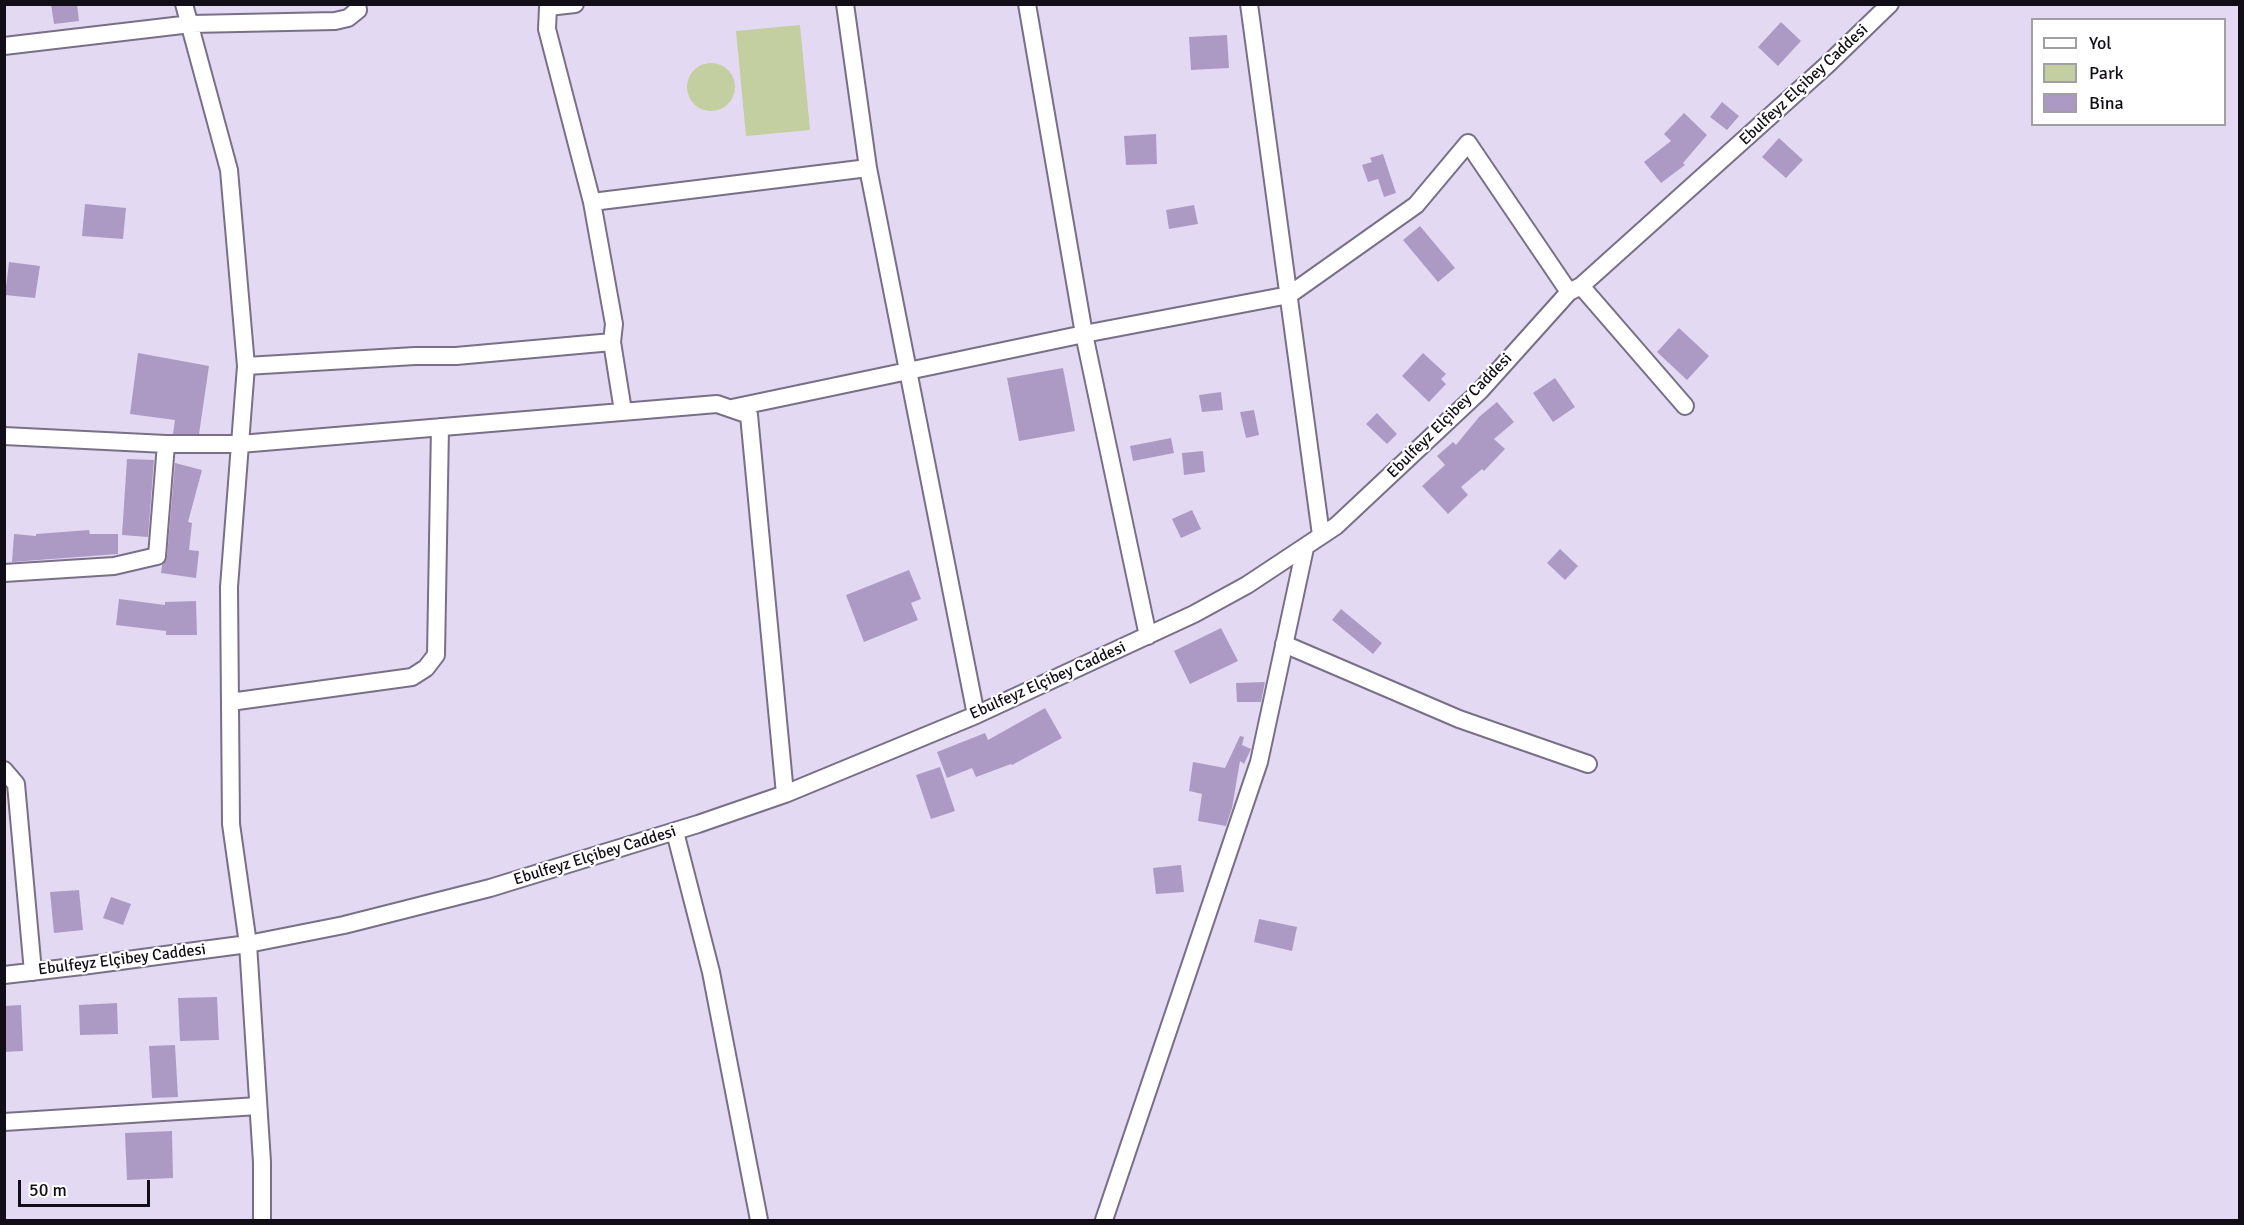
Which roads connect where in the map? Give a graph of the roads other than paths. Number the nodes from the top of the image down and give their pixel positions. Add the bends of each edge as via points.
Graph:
1 (184, 4) edge
2 (357, 4) edge
3 (575, 4) edge
4 (846, 4) edge
5 (1027, 4) edge
6 (1249, 4) edge
7 (1890, 4) edge
8 (191, 24) junction
9 (4, 46) edge
10 (868, 168) junction
11 (591, 202) junction
12 (1575, 289) junction
13 (1289, 295) junction
14 (1084, 334) junction
15 (612, 342) junction
16 (246, 366) junction
17 (907, 372) junction
18 (1685, 406) dead end
19 (731, 408) junction
20 (623, 411) junction
21 (440, 427) junction
22 (4, 436) edge
23 (166, 444) junction
24 (240, 444) junction
25 (1321, 535) junction
26 (1305, 548) junction
27 (4, 573) edge
28 (1148, 636) junction
29 (1284, 644) junction
30 (230, 702) junction
31 (976, 715) junction
32 (1588, 764) dead end
33 (4, 770) edge
34 (785, 794) junction
35 (675, 832) junction
36 (248, 944) junction
37 (33, 972) junction
38 (4, 975) edge
39 (258, 1106) junction
40 (4, 1122) edge
41 (262, 1221) edge
42 (759, 1221) edge
43 (1104, 1221) edge

1 - 8 street
2 - 8 street via 358,10 348,18 334,21
3 - 11 street via 548,7 547,29
4 - 10 street
5 - 14 street
6 - 13 street
7 - 12 street, Ebulfeyz Elçibey Caddesi
8 - 9 street
8 - 16 street via 229,170
10 - 11 street
10 - 17 street
11 - 15 street via 614,324
12 - 13 street via 1468,143 1416,205
12 - 18 street
12 - 25 street, Ebulfeyz Elçibey Caddesi via 1480,391 1336,526
13 - 14 street
13 - 25 street
14 - 17 street
14 - 28 street
15 - 16 street via 456,356
15 - 20 street
16 - 24 street
17 - 19 street
17 - 31 street
19 - 20 street via 717,404
19 - 34 street via 749,414
20 - 21 street
21 - 24 street
21 - 30 street via 436,655 412,677
22 - 23 street
23 - 24 street
23 - 27 street via 157,556 114,566
24 - 30 street via 229,587
25 - 26 street, Ebulfeyz Elçibey Caddesi
26 - 28 street, Ebulfeyz Elçibey Caddesi via 1247,585
26 - 29 street
28 - 31 street, Ebulfeyz Elçibey Caddesi
29 - 32 street via 1459,718
29 - 43 street via 1259,762
30 - 36 street via 231,824
31 - 34 street, Ebulfeyz Elçibey Caddesi
33 - 37 street via 16,784
34 - 35 street, Ebulfeyz Elçibey Caddesi
35 - 36 street, Ebulfeyz Elçibey Caddesi via 490,888 344,925
35 - 42 street via 711,972
36 - 37 street, Ebulfeyz Elçibey Caddesi
36 - 39 street
37 - 38 street, Ebulfeyz Elçibey Caddesi
39 - 40 street
39 - 41 street

